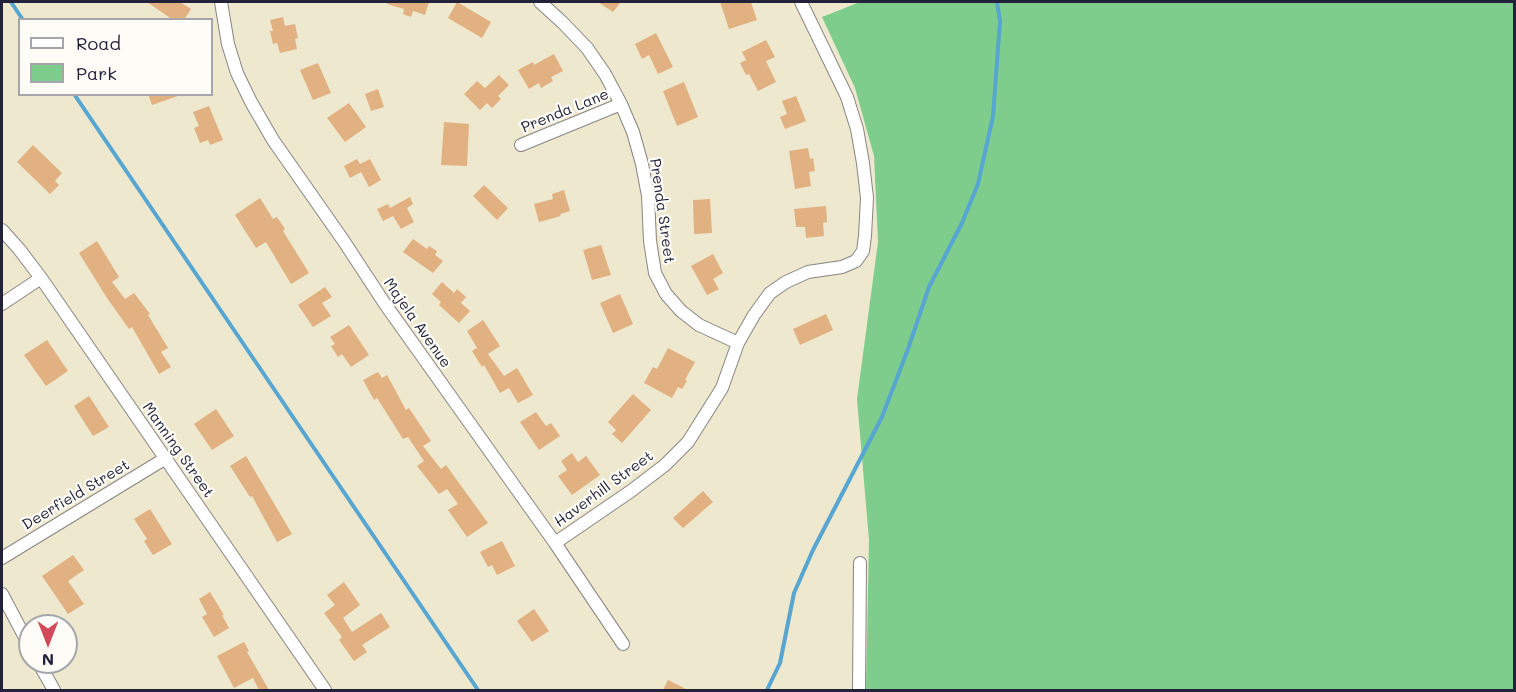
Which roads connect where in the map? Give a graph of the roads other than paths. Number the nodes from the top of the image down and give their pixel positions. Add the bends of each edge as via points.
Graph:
1 (222, 2) edge
2 (540, 2) edge
3 (801, 2) edge
4 (621, 104) junction
5 (521, 145) dead end
6 (2, 230) edge
7 (41, 278) junction
8 (2, 304) edge
9 (738, 344) junction
10 (166, 458) junction
11 (555, 543) junction
12 (2, 558) edge
13 (860, 563) dead end
14 (2, 594) edge
15 (18, 624) edge
16 (623, 644) dead end
17 (45, 674) edge
18 (54, 690) edge
19 (325, 690) edge
20 (859, 690) edge

1 - 11 street, Majela Avenue via 237,73 273,140
2 - 4 street, Prenda Street via 587,48
3 - 9 street, Haverhill Street via 847,97 857,129 867,198 863,251 856,261 842,267 808,272 786,282 770,294
4 - 5 street, Prenda Lane
4 - 9 street, Prenda Street via 642,164 655,273 681,311 699,325
6 - 7 street, Manning Street
7 - 8 street
7 - 10 street, Manning Street
9 - 11 street, Haverhill Street via 722,388 688,442 631,491
10 - 12 street, Deerfield Street
10 - 19 street, Manning Street
11 - 16 street, Majela Avenue
13 - 20 street
14 - 15 street
17 - 18 street

